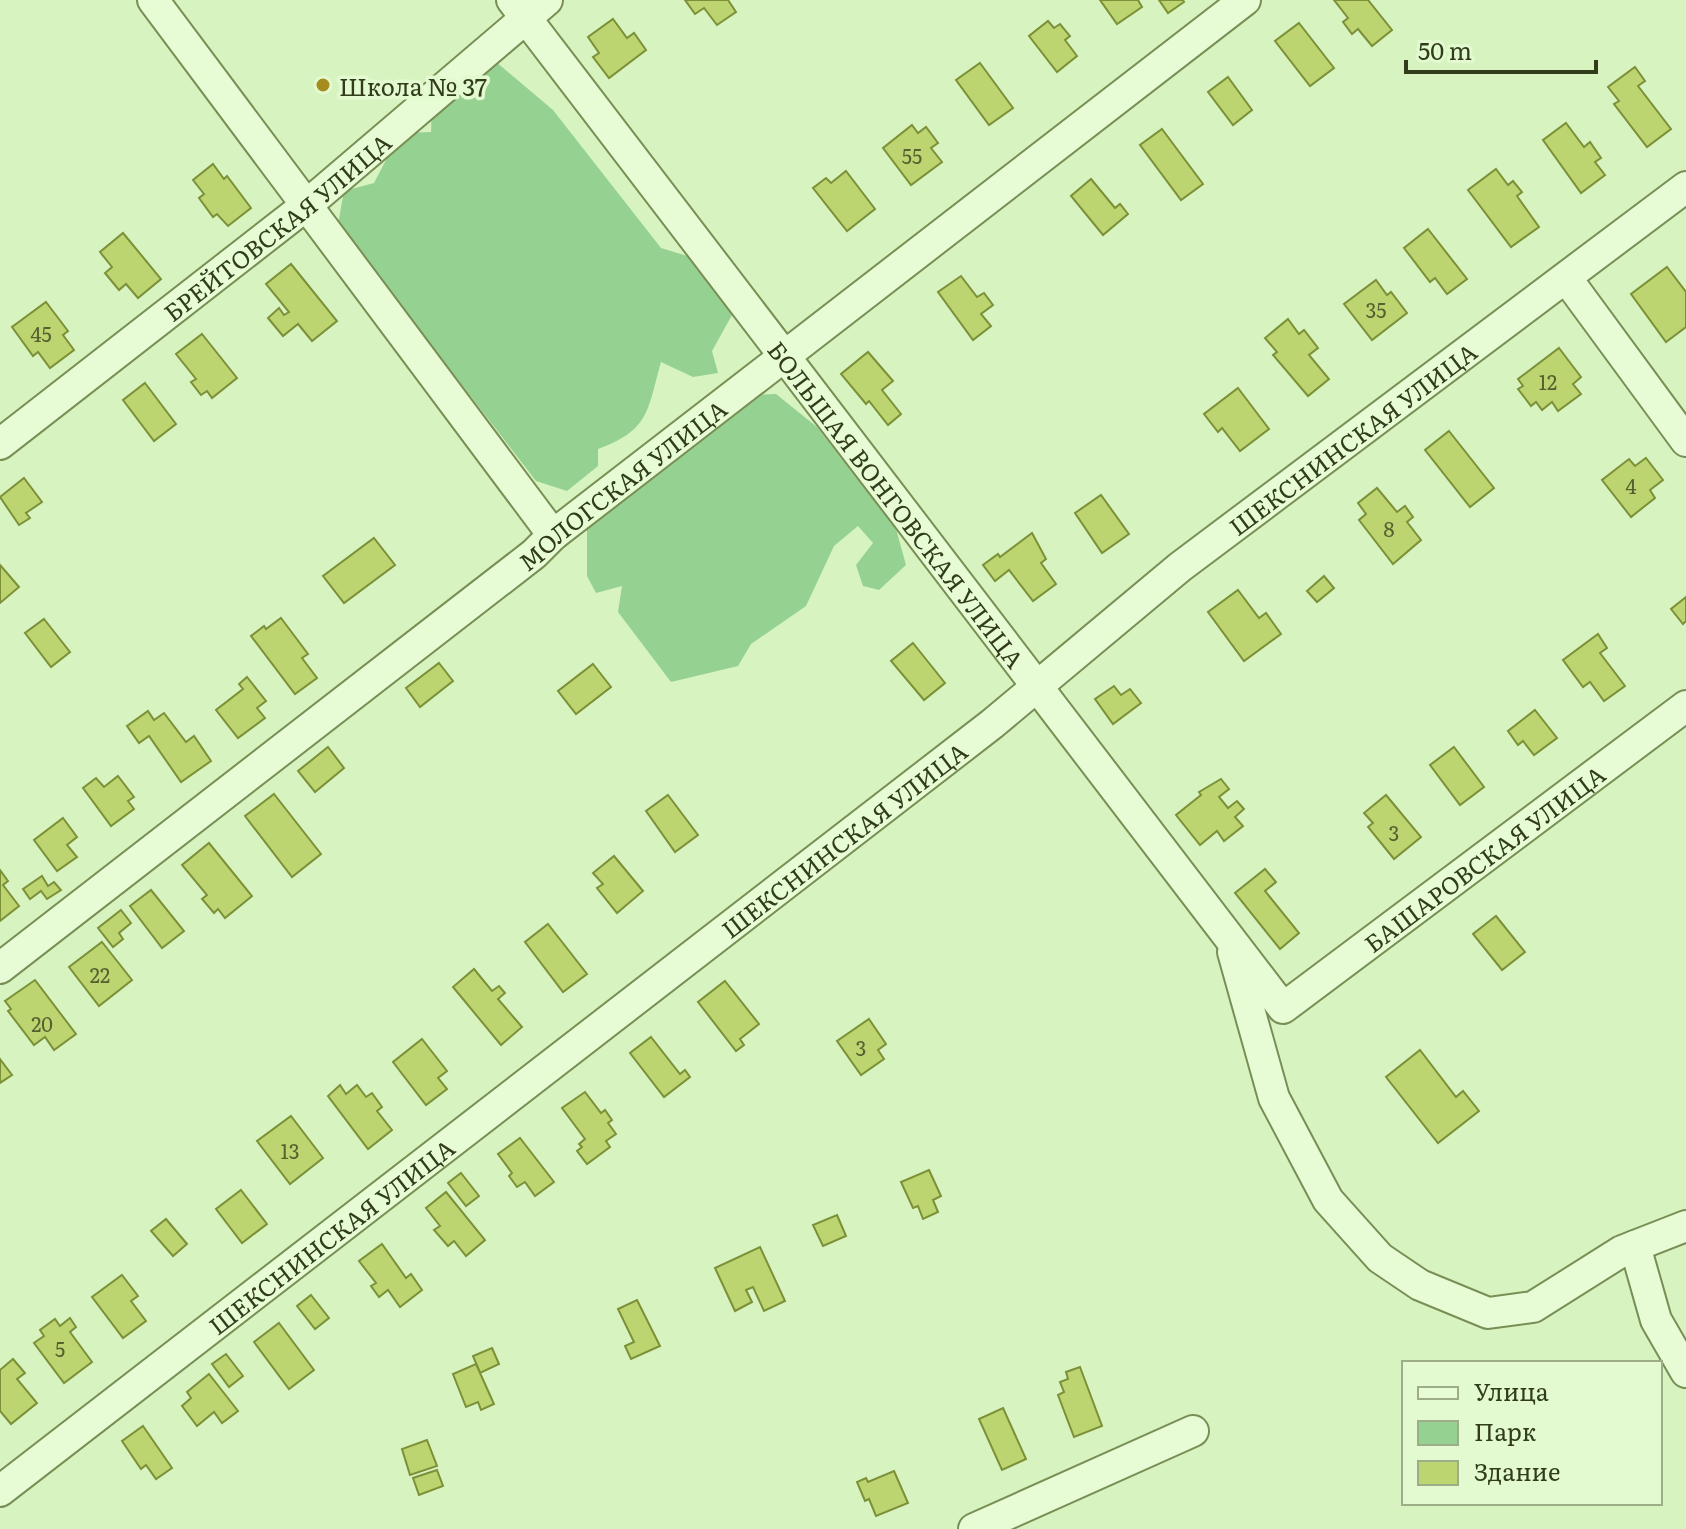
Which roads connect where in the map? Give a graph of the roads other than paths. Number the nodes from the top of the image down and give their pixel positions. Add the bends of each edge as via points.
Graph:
1 (153, 0) edge
2 (1245, 0) edge
3 (528, 6) edge
4 (1686, 187) edge
5 (308, 204) junction
6 (1567, 279) junction
7 (785, 356) junction
8 (1686, 441) edge
9 (0, 444) edge
10 (553, 535) junction
11 (1037, 684) junction
12 (1686, 706) edge
13 (1228, 935) junction
14 (0, 968) edge
15 (1283, 1008) joint
16 (1686, 1226) edge
17 (1635, 1246) junction
18 (1686, 1372) edge
19 (1193, 1431) dead end
20 (0, 1491) edge
21 (974, 1529) edge

1 - 5 street
2 - 7 street, МОЛОГСКАЯ УЛИЦА
3 - 5 street, БРЕЙТОВСКАЯ УЛИЦА
3 - 7 street, БОЛЬШАЯ ВОНГОВСКАЯ УЛИЦА
4 - 6 street, ШЕКСНИНСКАЯ УЛИЦА
5 - 9 street, БРЕЙТОВСКАЯ УЛИЦА
5 - 10 street
6 - 8 street
6 - 11 street, ШЕКСНИНСКАЯ УЛИЦА via 1180,567
7 - 10 street, МОЛОГСКАЯ УЛИЦА
7 - 11 street, БОЛЬШАЯ ВОНГОВСКАЯ УЛИЦА
10 - 14 street, МОЛОГСКАЯ УЛИЦА
11 - 13 street, БОЛЬШАЯ ВОНГОВСКАЯ УЛИЦА
11 - 20 street, ШЕКСНИНСКАЯ УЛИЦА
12 - 15 street, БАШАРОВСКАЯ УЛИЦА
13 - 15 street, БОЛЬШАЯ ВОНГОВСКАЯ УЛИЦА
13 - 17 street via 1274,1098 1328,1200 1380,1258 1420,1285 1488,1313 1533,1307
16 - 17 street
17 - 18 street via 1656,1320
19 - 21 street

